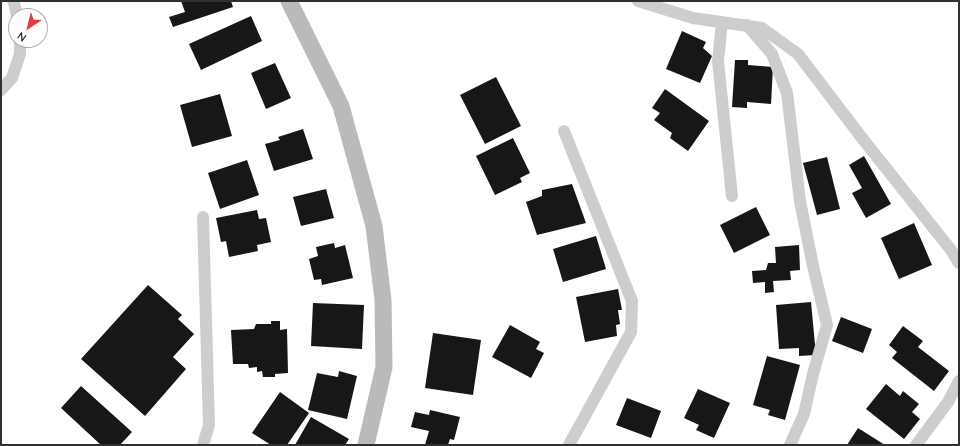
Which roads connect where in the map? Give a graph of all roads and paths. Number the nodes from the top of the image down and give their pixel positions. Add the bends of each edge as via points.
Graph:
1 (289, 1) edge
2 (638, 1) edge
3 (722, 22) junction
4 (747, 25) junction
5 (20, 48) edge
6 (1, 90) edge
7 (564, 131) dead end
8 (732, 196) dead end
9 (203, 216) dead end
10 (959, 263) edge
11 (959, 381) edge
12 (203, 445) edge
13 (366, 445) edge
14 (569, 445) edge
15 (790, 445) edge
16 (916, 445) edge

1 - 13 main road via 341,106 374,226 383,300 384,367
2 - 3 street via 692,18
3 - 4 street
3 - 8 street via 718,61
4 - 10 street via 762,28 798,54
4 - 15 street via 772,54 787,93 800,201 827,324 804,414
5 - 6 street via 12,78
7 - 14 street via 632,301 631,332
9 - 12 street via 209,425
11 - 16 street via 948,402

